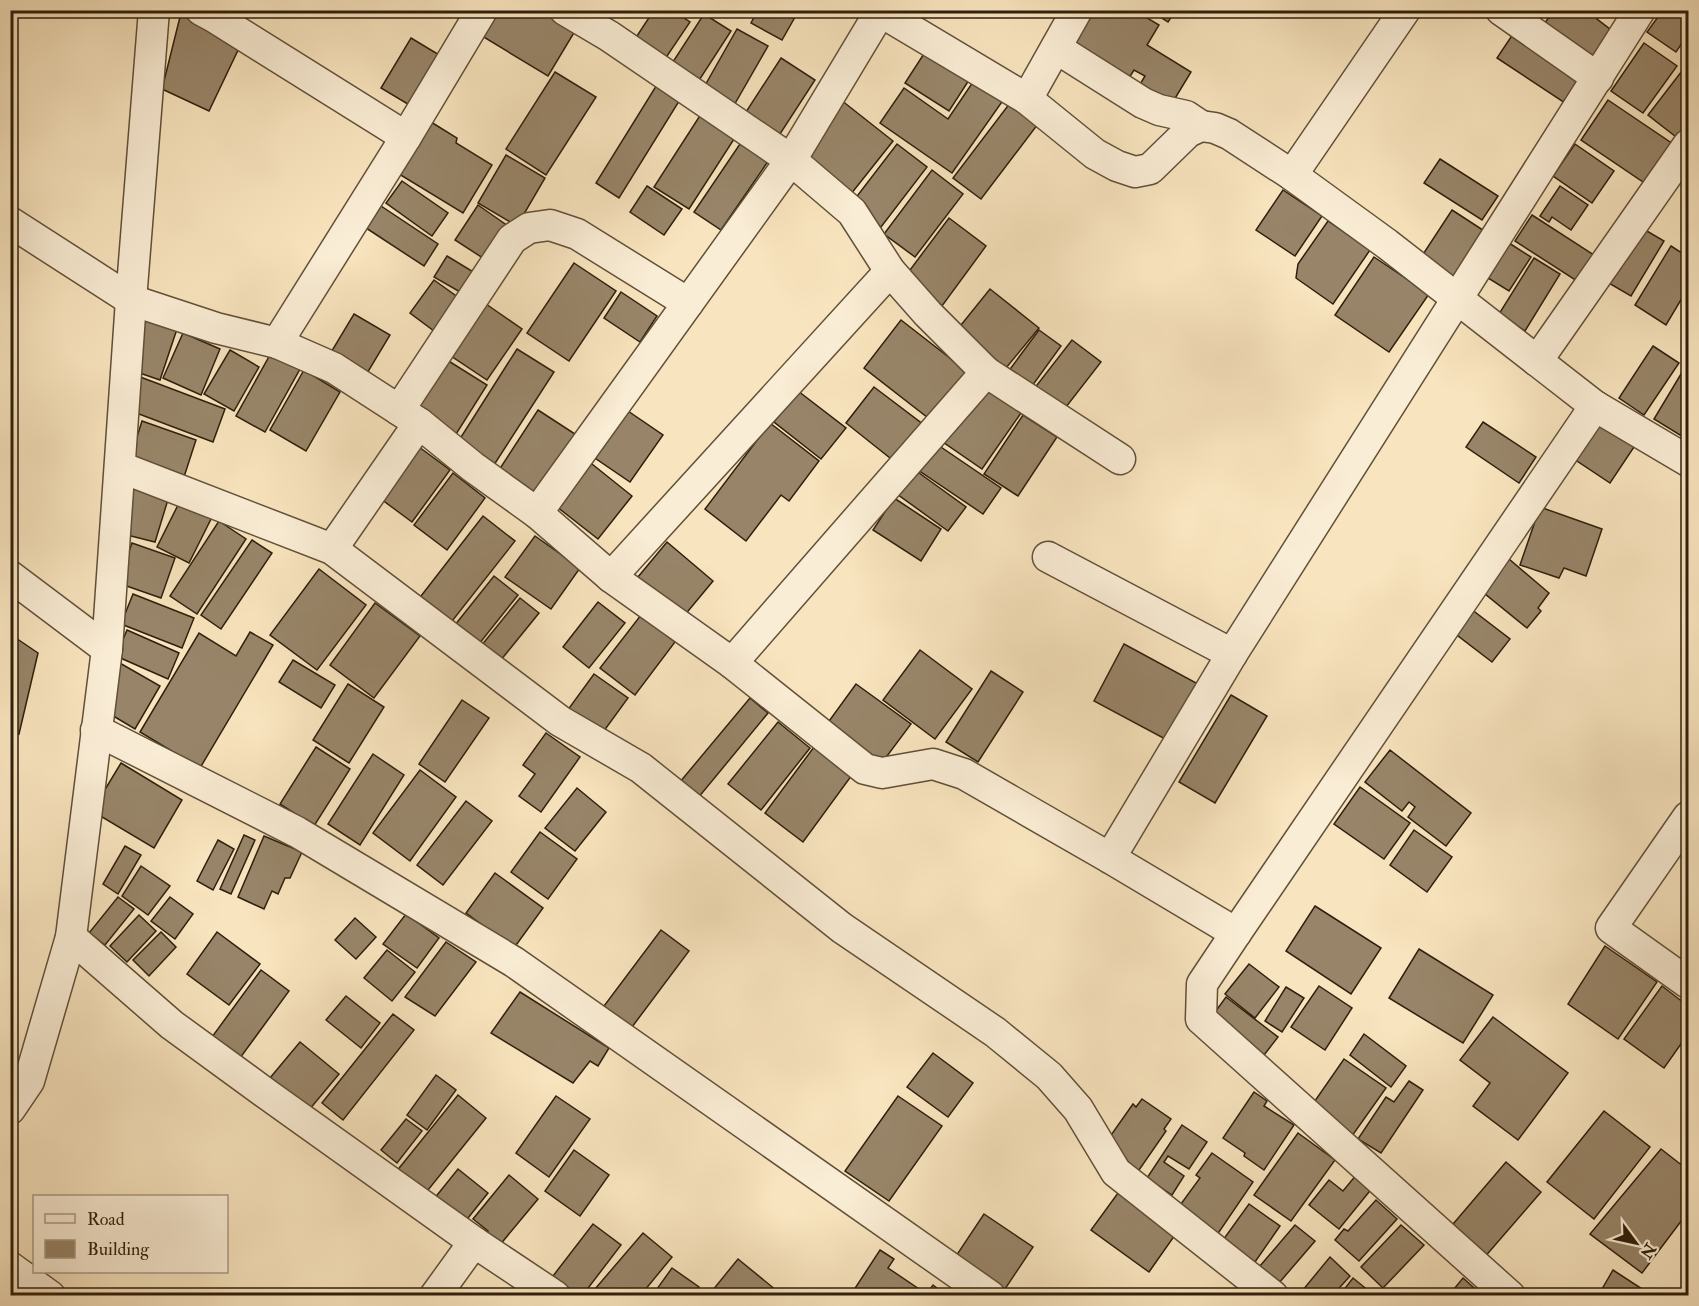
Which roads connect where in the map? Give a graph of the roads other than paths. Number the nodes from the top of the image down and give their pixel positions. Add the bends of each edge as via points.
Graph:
1 (154, 10) edge
2 (201, 10) edge
3 (482, 10) edge
4 (565, 10) edge
5 (1077, 10) edge
6 (1405, 10) edge
7 (1501, 10) edge
8 (1640, 10) edge
9 (879, 11) edge
10 (1056, 48) junction
11 (1598, 78) junction
12 (1027, 99) junction
13 (1201, 126) junction
14 (406, 137) junction
15 (1689, 145) edge
16 (791, 160) junction
17 (1292, 175) junction
18 (10, 222) edge
19 (890, 271) junction
20 (1458, 299) junction
21 (131, 300) junction
22 (688, 303) junction
23 (278, 343) junction
24 (1538, 361) junction
25 (986, 372) junction
26 (1595, 406) junction
27 (409, 416) junction
28 (1120, 459) dead end
29 (1688, 460) edge
30 (120, 467) junction
31 (537, 513) junction
32 (332, 549) junction
33 (1047, 557) dead end
34 (10, 576) edge
35 (611, 577) junction
36 (107, 650) junction
37 (1232, 654) junction
38 (732, 663) junction
39 (96, 730) junction
40 (1689, 817) edge
41 (1110, 858) junction
42 (1236, 933) junction
43 (71, 937) junction
44 (1689, 983) edge
45 (10, 1109) edge
46 (474, 1242) junction
47 (10, 1267) edge
48 (50, 1296) edge
49 (435, 1296) edge
50 (555, 1296) edge
51 (990, 1296) edge
52 (1273, 1296) edge
53 (1510, 1296) edge

1 - 21 street
2 - 14 street
3 - 14 street
4 - 16 street
5 - 10 street
6 - 17 street
7 - 11 street
8 - 11 street
9 - 12 street
9 - 16 street
10 - 12 street
10 - 13 street via 1143,103 1186,116
11 - 20 street
12 - 13 street via 1095,154 1135,172 1150,169 1188,132
13 - 17 street via 1229,134
14 - 23 street
15 - 24 street
16 - 19 street via 852,212
16 - 22 street
17 - 20 street
18 - 21 street
19 - 25 street
19 - 35 street
20 - 24 street
20 - 37 street
21 - 23 street via 216,328
21 - 30 street
22 - 27 street via 577,234 550,225 529,228 513,239
22 - 31 street
23 - 27 street via 334,368
24 - 26 street
25 - 28 street
25 - 38 street
26 - 29 street
26 - 42 street
27 - 31 street
27 - 32 street
30 - 32 street
30 - 36 street
31 - 35 street
32 - 52 street via 560,721 641,768 842,928 995,1032 1049,1076 1078,1109 1116,1172
33 - 37 street
34 - 36 street
35 - 38 street
36 - 39 street
37 - 41 street
38 - 41 street via 865,769 882,773 933,764 964,774
39 - 43 street
39 - 51 street via 297,832 514,962
40 - 44 street via 1611,928
41 - 42 street
42 - 53 street via 1202,984 1201,1019
43 - 45 street via 29,1081
43 - 46 street via 172,1024
46 - 49 street
46 - 50 street
47 - 48 street

